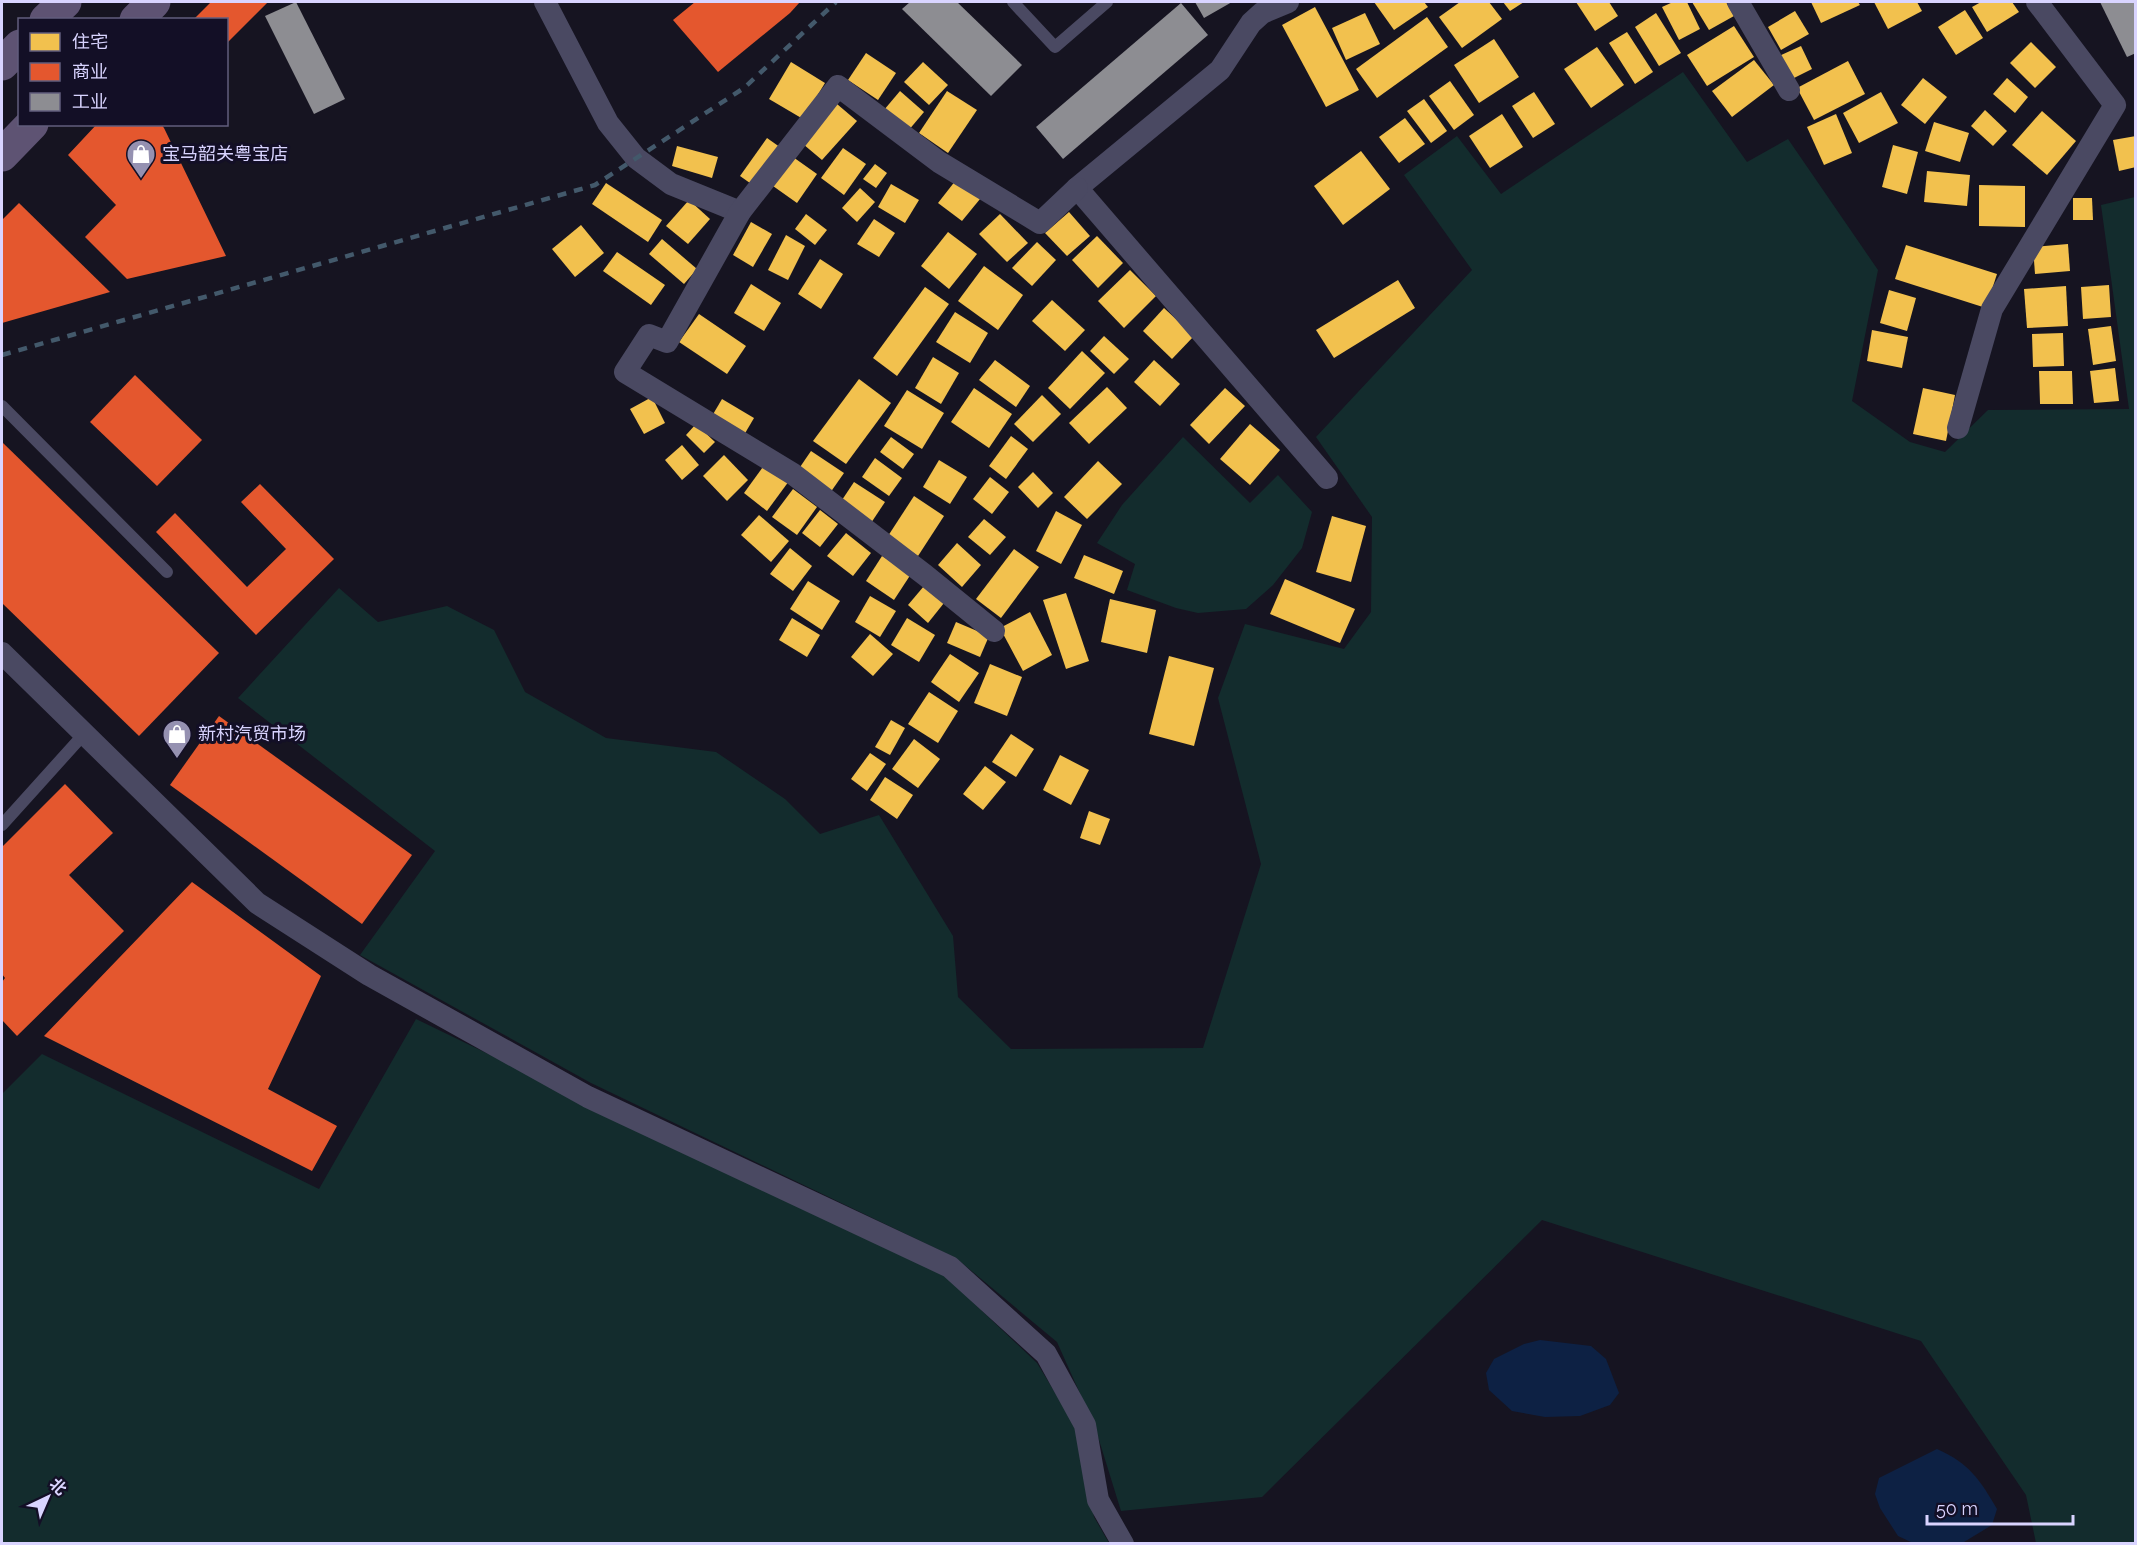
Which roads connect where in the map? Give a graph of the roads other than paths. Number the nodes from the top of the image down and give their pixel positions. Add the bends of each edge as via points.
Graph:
1 (65, 2) edge
2 (154, 2) edge
3 (545, 2) edge
4 (1012, 2) edge
5 (1107, 2) edge
6 (1288, 2) edge
7 (1738, 2) edge
8 (2037, 2) edge
9 (48, 18) edge
10 (138, 18) edge
11 (18, 48) edge
12 (2, 64) edge
13 (1788, 90) dead end
14 (30, 126) edge
15 (2, 156) edge
16 (1077, 188) junction
17 (740, 212) junction
18 (2, 406) edge
19 (1958, 428) dead end
20 (1327, 478) dead end
21 (167, 572) dead end
22 (994, 631) dead end
23 (2, 652) edge
24 (84, 734) junction
25 (2, 825) edge
26 (1123, 1544) edge

1 - 9 main road
2 - 10 main road
3 - 17 street via 608,123 636,158 671,184
4 - 5 lane via 1055,47
6 - 16 street via 1262,13 1220,70
7 - 13 street
8 - 19 street via 2115,105 1992,309
11 - 12 main road
14 - 15 main road
16 - 17 street via 1040,223 939,162 838,86
16 - 20 street
17 - 22 street via 667,342 649,334 625,372 793,474
18 - 21 lane
23 - 24 street
24 - 25 lane
24 - 26 street via 257,903 369,975 588,1097 950,1267 1046,1354 1085,1425 1098,1500

